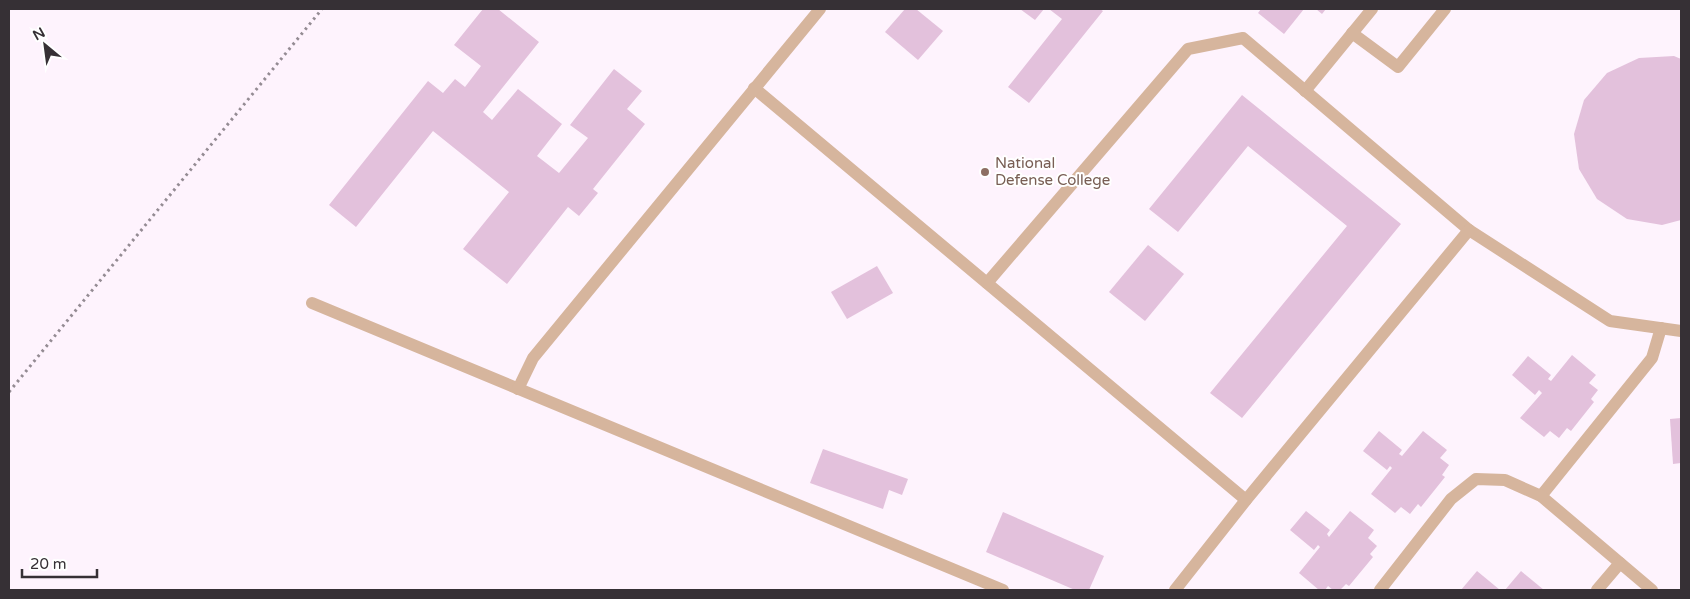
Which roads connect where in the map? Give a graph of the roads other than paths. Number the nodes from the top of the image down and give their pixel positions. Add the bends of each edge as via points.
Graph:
1 (820, 9) edge
2 (1372, 9) edge
3 (1445, 9) edge
4 (1352, 33) junction
5 (754, 88) junction
6 (1305, 90) junction
7 (1469, 230) junction
8 (987, 283) junction
9 (312, 303) dead end
10 (1661, 328) junction
11 (1681, 331) edge
12 (518, 389) junction
13 (1541, 496) junction
14 (1246, 500) junction
15 (1620, 563) junction
16 (1003, 590) edge
17 (1175, 590) edge
18 (1380, 590) edge
19 (1597, 590) edge
20 (1652, 590) edge

1 - 5 lane
2 - 4 lane
3 - 4 lane via 1398,67
4 - 6 lane
5 - 8 lane
5 - 12 lane via 533,358
6 - 7 lane
6 - 8 lane via 1243,38 1188,49
7 - 10 lane via 1610,321
7 - 14 lane
8 - 14 lane
9 - 12 lane
10 - 11 lane
10 - 13 lane via 1652,358
12 - 16 lane
13 - 15 lane
13 - 18 lane via 1506,480 1476,479 1451,499
14 - 17 lane
15 - 19 lane
15 - 20 lane

